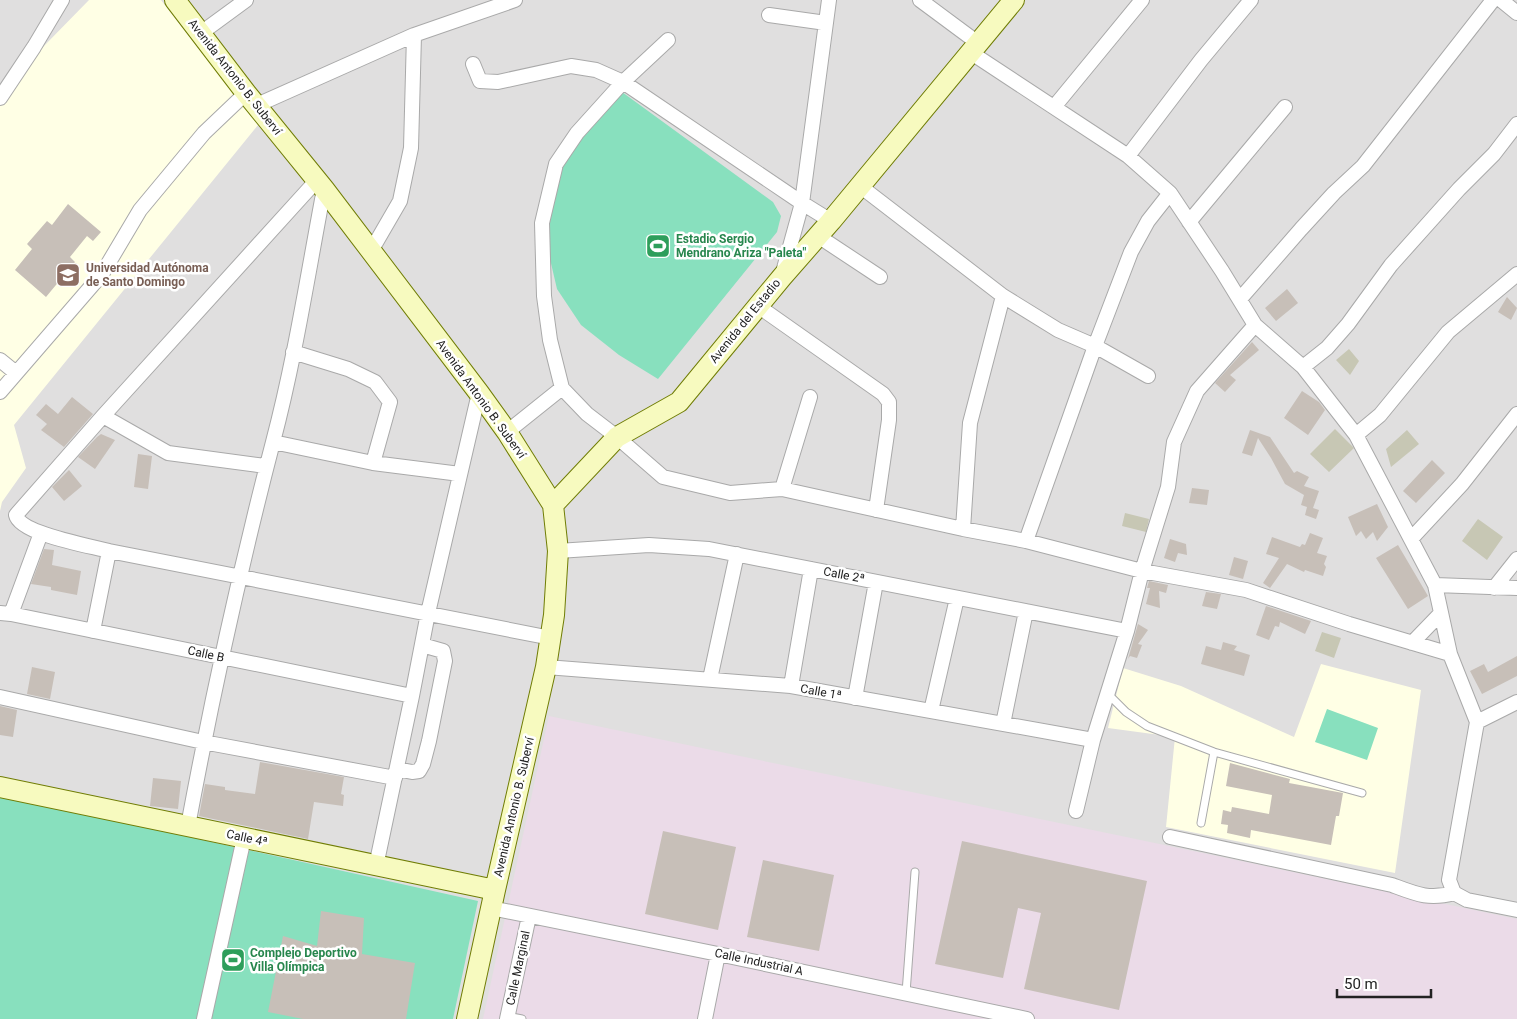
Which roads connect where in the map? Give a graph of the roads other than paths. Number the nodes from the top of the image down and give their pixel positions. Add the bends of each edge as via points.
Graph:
1 (62, 0) edge
2 (175, 0) edge
3 (246, 0) edge
4 (515, 0) edge
5 (829, 0) edge
6 (920, 0) edge
7 (1014, 0) edge
8 (1142, 0) edge
9 (1251, 0) edge
10 (1493, 0) edge
11 (1501, 0) edge
12 (1517, 13) edge
13 (769, 15) dead end
14 (826, 23) junction
15 (201, 33) junction
16 (414, 35) junction
17 (668, 40) dead end
18 (974, 48) junction
19 (473, 64) dead end
20 (623, 82) junction
21 (0, 98) edge
22 (251, 99) junction
23 (1054, 107) junction
24 (1285, 107) dead end
25 (1517, 124) edge
26 (1128, 156) junction
27 (321, 184) junction
28 (860, 186) junction
29 (1170, 193) junction
30 (802, 203) junction
31 (831, 221) junction
32 (1189, 222) junction
33 (818, 236) junction
34 (371, 251) junction
35 (1517, 274) edge
36 (782, 277) junction
37 (880, 277) dead end
38 (1003, 296) junction
39 (1240, 299) junction
40 (758, 306) junction
41 (1255, 325) junction
42 (1095, 346) junction
43 (293, 352) junction
44 (0, 360) edge
45 (1303, 367) junction
46 (16, 373) junction
47 (1148, 376) dead end
48 (562, 388) junction
49 (0, 392) edge
50 (479, 394) junction
51 (810, 397) dead end
52 (1517, 414) edge
53 (103, 416) junction
54 (507, 432) junction
55 (1356, 435) junction
56 (617, 437) junction
57 (273, 442) junction
58 (374, 463) junction
59 (266, 466) junction
60 (460, 474) junction
61 (782, 489) junction
62 (553, 505) junction
63 (876, 510) junction
64 (963, 529) junction
65 (41, 533) junction
66 (1411, 539) junction
67 (1026, 541) junction
68 (110, 550) junction
69 (558, 551) junction
70 (737, 554) junction
71 (1517, 559) edge
72 (811, 569) junction
73 (1142, 570) junction
74 (239, 576) junction
75 (876, 582) junction
76 (1435, 585) junction
77 (1494, 588) junction
78 (1517, 588) edge
79 (957, 598) junction
80 (1026, 611) junction
81 (5, 613) edge
82 (428, 613) junction
83 (1441, 613) junction
84 (93, 631) junction
85 (1126, 631) junction
86 (550, 638) junction
87 (1412, 643) junction
88 (422, 645) junction
89 (1450, 654) junction
90 (222, 658) junction
91 (546, 667) junction
92 (710, 679) junction
93 (791, 686) junction
94 (1107, 694) junction
95 (412, 696) junction
96 (0, 697) edge
97 (855, 698) junction
98 (1517, 702) edge
99 (931, 711) junction
100 (1477, 722) junction
101 (1003, 724) junction
102 (1093, 740) junction
103 (203, 742) junction
104 (1214, 752) junction
105 (396, 774) junction
106 (0, 786) edge
107 (1362, 793) dead end
108 (1076, 811) dead end
109 (1201, 823) dead end
110 (188, 826) junction
111 (1170, 837) dead end
112 (244, 838) junction
113 (376, 866) junction
114 (915, 872) dead end
115 (1454, 892) junction
116 (493, 899) junction
117 (1517, 910) edge
118 (529, 916) junction
119 (718, 954) junction
120 (906, 993) junction
121 (507, 1018) edge
122 (204, 1019) edge
123 (467, 1019) edge
124 (522, 1019) edge
125 (705, 1019) edge
126 (1027, 1019) edge

1 - 21 street
2 - 15 street, Avenida Antonio B. Suberví
3 - 15 street
4 - 16 street
5 - 14 street
6 - 18 street
7 - 18 street, Avenida del Estadio
8 - 23 street
9 - 26 street
10 - 39 street via 1363,166 1334,193
11 - 12 street
13 - 14 street
14 - 30 street
15 - 22 street, Avenida Antonio B. Suberví
16 - 22 street
16 - 34 street via 410,157 400,201
17 - 20 street
18 - 23 street
18 - 28 street, Avenida del Estadio
19 - 20 street via 480,81 498,82 571,66 596,70
20 - 30 street
20 - 48 street via 577,133 556,164 542,223 544,296 550,340
22 - 27 street, Avenida Antonio B. Suberví
22 - 46 street via 204,133 140,210 102,274
23 - 26 street
24 - 32 street
25 - 45 street via 1494,154 1392,265 1327,348
26 - 29 street
27 - 34 street, Avenida Antonio B. Suberví
27 - 43 street
27 - 53 street
28 - 31 street, Avenida del Estadio
28 - 38 street
29 - 32 street
29 - 42 street via 1148,221 1131,252
30 - 31 street
30 - 36 street
31 - 33 street, Avenida del Estadio
32 - 39 street
33 - 36 street, Avenida del Estadio
33 - 37 street
34 - 50 street, Avenida Antonio B. Suberví
35 - 55 street via 1448,332 1380,415
36 - 40 street, Avenida del Estadio
38 - 42 street via 1058,330
38 - 64 street via 970,423
39 - 41 street
40 - 56 street, Avenida del Estadio via 679,402
40 - 63 street via 883,394 889,402
41 - 45 street
41 - 73 street via 1197,390 1174,442 1168,487
42 - 47 street
42 - 67 street
43 - 57 street
43 - 58 street via 348,369 375,382 380,388 390,402
44 - 46 street
45 - 55 street
46 - 49 street
48 - 54 street
48 - 56 street via 587,414
50 - 54 street, Avenida Antonio B. Suberví
50 - 60 street
51 - 61 street
52 - 66 street via 1462,484
53 - 59 street via 168,453
53 - 65 street via 16,515 21,524
54 - 62 street, Avenida Antonio B. Suberví
55 - 66 street
56 - 61 street via 663,477 730,493
56 - 62 street, Avenida del Estadio
57 - 58 street
57 - 59 street
58 - 60 street
59 - 74 street
60 - 82 street
61 - 63 street
62 - 69 street, Avenida Antonio B. Suberví
63 - 64 street
64 - 67 street
65 - 68 street
65 - 81 street
66 - 76 street
67 - 73 street
68 - 74 street
68 - 84 street
69 - 70 street, Calle 2ª via 650,545
69 - 86 street, Avenida Antonio B. Suberví
70 - 72 street, Calle 2ª
70 - 92 street
71 - 77 street
72 - 75 street, Calle 2ª
72 - 93 street
73 - 85 street
73 - 87 street via 1246,590
74 - 82 street
74 - 90 street
75 - 79 street, Calle 2ª
75 - 97 street
76 - 77 street
76 - 83 street
77 - 78 street
79 - 80 street, Calle 2ª
79 - 99 street
80 - 85 street, Calle 2ª
80 - 101 street
81 - 84 street, Calle B
82 - 86 street
82 - 88 street
83 - 87 street
83 - 89 street
84 - 90 street, Calle B
85 - 94 street
86 - 91 street, Avenida Antonio B. Suberví
87 - 89 street
88 - 95 street
88 - 105 street via 443,651 445,661 429,741 419,771
89 - 100 street
90 - 95 street, Calle B
90 - 103 street
91 - 92 street, Calle 1ª
91 - 116 street, Avenida Antonio B. Suberví
92 - 93 street, Calle 1ª
93 - 97 street, Calle 1ª
94 - 102 street
94 - 104 lane via 1147,726
95 - 105 street
96 - 103 street
97 - 99 street, Calle 1ª
98 - 100 street
99 - 101 street, Calle 1ª
100 - 115 street via 1449,880
101 - 102 street, Calle 1ª
102 - 108 street
103 - 105 street
103 - 110 street
104 - 107 lane
104 - 109 lane
105 - 113 street
106 - 110 street, Calle 4ª
110 - 112 street, Calle 4ª
111 - 115 street via 1383,883 1433,898
112 - 113 street, Calle 4ª
112 - 122 street
113 - 116 street, Calle 4ª
114 - 120 lane
115 - 117 street via 1468,900
116 - 118 street, Calle Industrial A
116 - 123 street, Avenida Antonio B. Suberví
118 - 119 street, Calle Industrial A
118 - 121 street, Calle Marginal
119 - 120 street, Calle Industrial A
119 - 125 street
120 - 126 street, Calle Industrial A
121 - 124 lane

